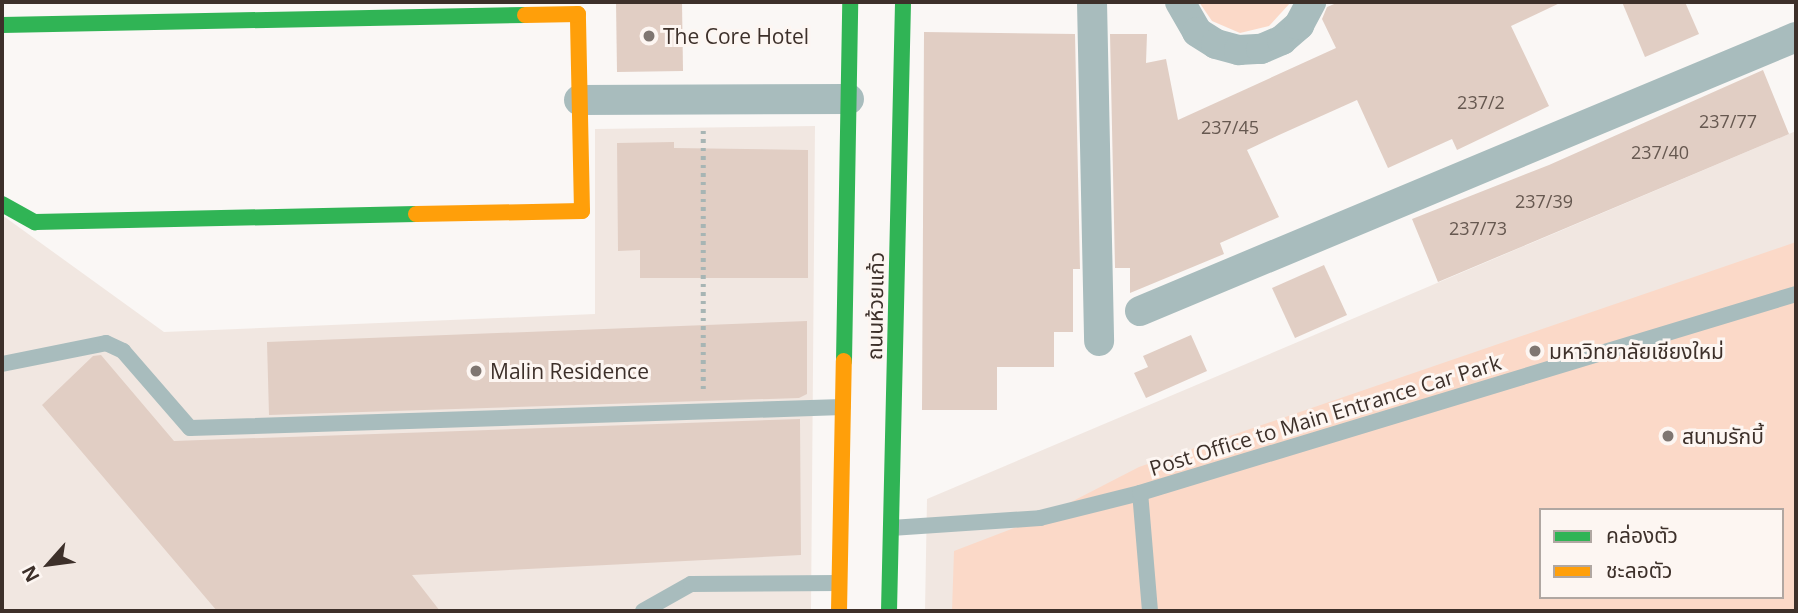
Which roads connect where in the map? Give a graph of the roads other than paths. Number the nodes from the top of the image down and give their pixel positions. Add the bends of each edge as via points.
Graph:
1 (850, 2) edge
2 (903, 2) edge
3 (1092, 2) edge
4 (1180, 2) edge
5 (1311, 2) edge
6 (2, 25) edge
7 (1796, 37) edge
8 (849, 99) junction
9 (579, 100) junction
10 (2, 204) edge
11 (1796, 295) edge
12 (1140, 311) dead end
13 (1099, 341) dead end
14 (2, 364) edge
15 (843, 407) junction
16 (1140, 492) junction
17 (891, 528) junction
18 (839, 583) junction
19 (643, 611) edge
20 (839, 611) edge
21 (890, 611) edge
22 (1147, 611) edge

1 - 8 street, ถนนห้วยแก้ว
2 - 17 street, ถนนห้วยแก้ว
3 - 13 street
4 - 5 street via 1198,32 1216,44 1239,50 1261,49 1283,40 1299,25
6 - 9 street via 579,14
7 - 12 street
8 - 9 street
8 - 15 street, ถนนห้วยแก้ว
9 - 10 street via 582,211 35,222
11 - 16 lane
14 - 15 lane via 106,343 123,351 190,428
15 - 18 street, ถนนห้วยแก้ว
16 - 17 lane via 1040,518
16 - 22 lane, Post Office to Main Entrance Car Park
17 - 21 street, ถนนห้วยแก้ว
18 - 19 lane via 691,584
18 - 20 street, ถนนห้วยแก้ว

